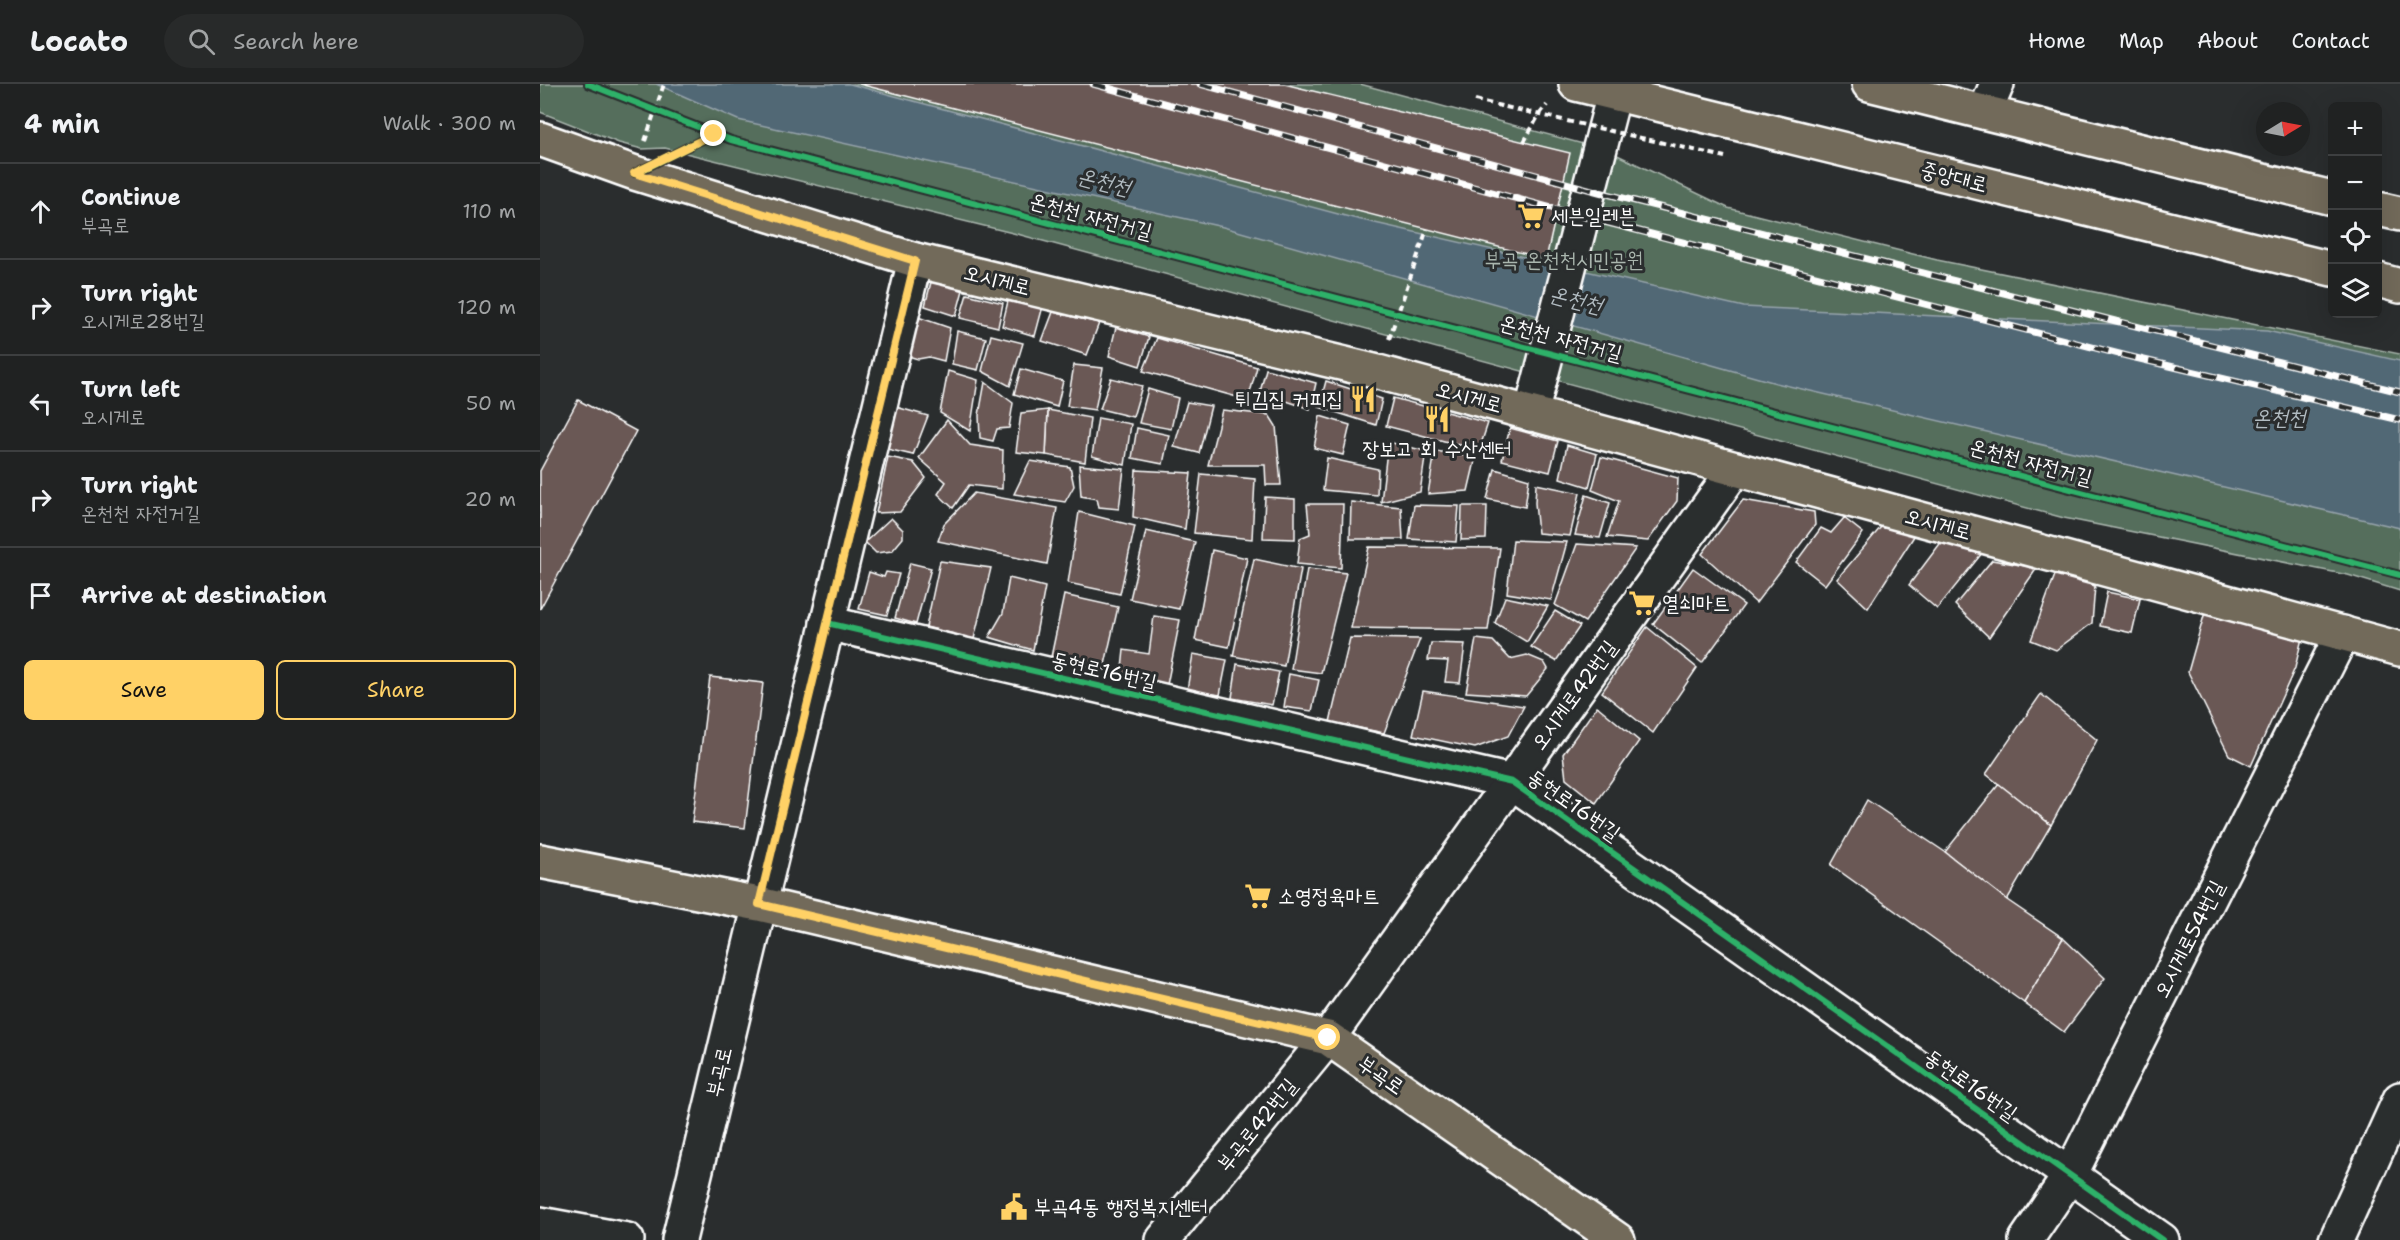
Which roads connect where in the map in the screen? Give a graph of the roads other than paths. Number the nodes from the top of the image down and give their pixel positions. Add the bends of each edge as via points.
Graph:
1 (1869, 84) edge
2 (1564, 92) edge
3 (1614, 94) junction
4 (1991, 98) edge
5 (540, 140) edge
6 (2328, 197) edge
7 (2382, 210) edge
8 (2400, 214) edge
9 (915, 261) junction
10 (2328, 268) edge
11 (2382, 281) edge
12 (2400, 286) edge
13 (1532, 414) junction
14 (1736, 469) junction
15 (827, 623) junction
16 (2343, 633) junction
17 (2400, 650) edge
18 (1512, 782) junction
19 (540, 861) edge
20 (759, 904) junction
21 (1328, 1038) junction
22 (2400, 1099) edge
23 (2070, 1174) junction
24 (540, 1224) edge
25 (627, 1240) edge
26 (679, 1240) edge
27 (1163, 1240) edge
28 (1618, 1240) edge
29 (2026, 1240) edge
30 (2162, 1240) edge
31 (2336, 1240) edge

1 - 4 main road
2 - 3 main road, 중앙대로
3 - 10 main road, 중앙대로
3 - 13 street
4 - 6 main road
5 - 9 main road, 오시게로
7 - 8 main road
9 - 13 main road, 오시게로 via 1378,372
9 - 15 street
11 - 12 main road
13 - 14 main road, 오시게로
14 - 16 main road, 오시게로
14 - 18 street, 오시게로42번길
15 - 18 street, 동현로16번길
15 - 20 street
16 - 17 main road, 오시게로
16 - 23 street, 오시게로54번길
18 - 21 street, 오시게로42번길
18 - 23 street, 동현로16번길
19 - 20 main road, 부곡로
20 - 21 main road, 부곡로
20 - 26 street, 부곡로
21 - 27 street, 부곡로42번길
21 - 28 main road, 부곡로
22 - 31 street
23 - 29 street, 오시게로54번길
23 - 30 street, 동현로16번길
24 - 25 street

